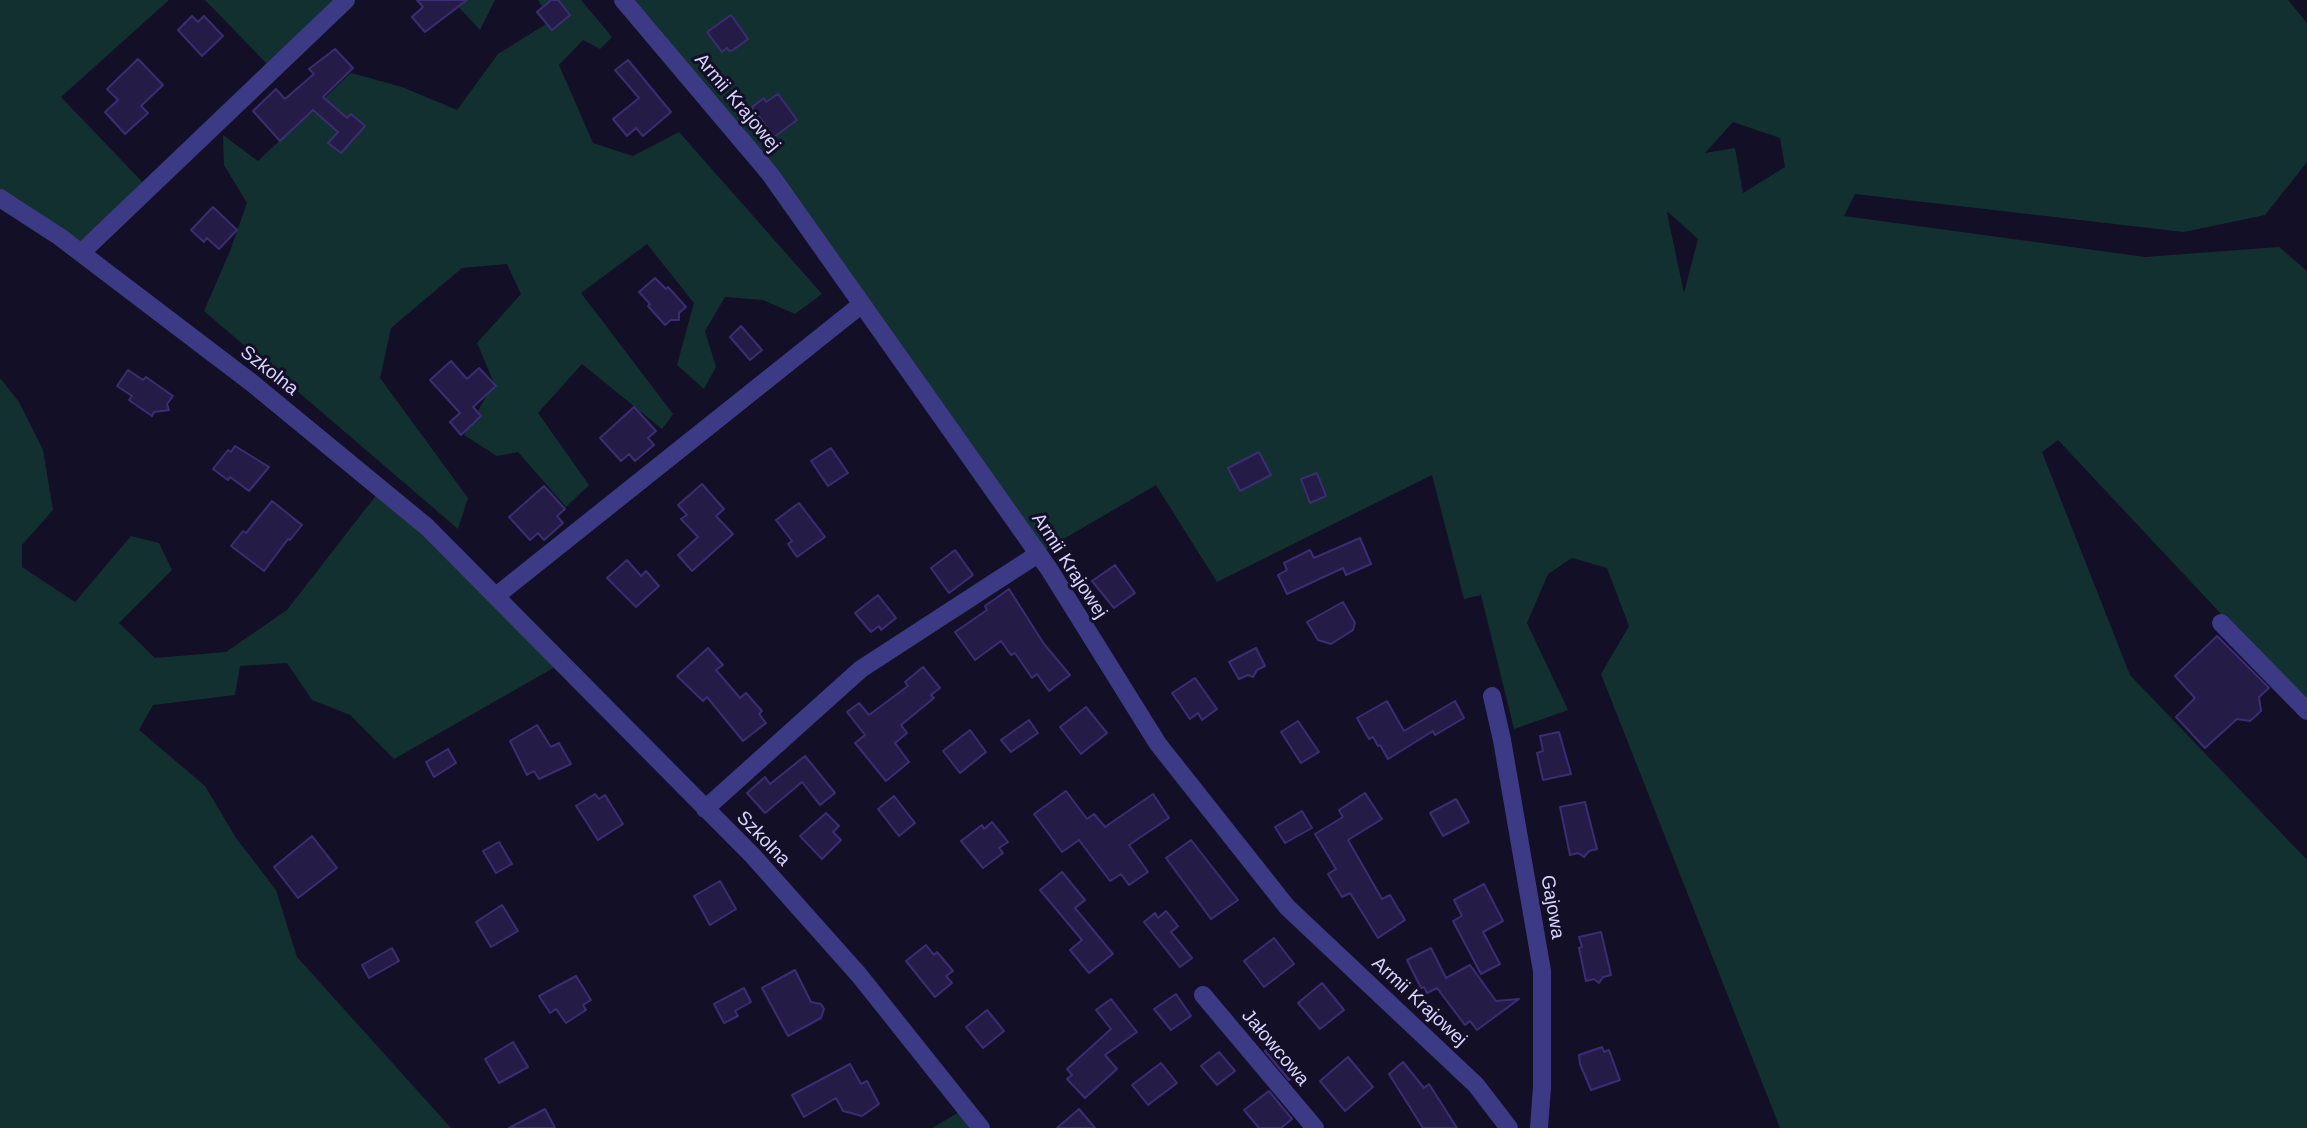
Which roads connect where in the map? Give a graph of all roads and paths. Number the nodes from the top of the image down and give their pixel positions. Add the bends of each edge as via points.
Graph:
1 (346, 0) edge
2 (623, 0) edge
3 (0, 198) edge
4 (81, 253) junction
5 (862, 304) junction
6 (1038, 554) junction
7 (496, 596) junction
8 (2221, 623) dead end
9 (1492, 696) dead end
10 (2307, 711) edge
11 (705, 809) junction
12 (1203, 995) dead end
13 (981, 1128) edge
14 (1315, 1128) edge
15 (1509, 1128) edge
16 (1539, 1128) edge

1 - 4 street
2 - 5 street, Armii Krajowej via 770,174
3 - 4 street, Szkolna
4 - 7 street, Szkolna via 252,383 418,520
5 - 6 street, Armii Krajowej
5 - 7 street
6 - 11 street via 861,669
6 - 15 street, Armii Krajowej via 1158,744 1287,907 1476,1085
7 - 11 street, Szkolna
8 - 10 street
9 - 16 street, Gajowa via 1542,971
11 - 13 street, Szkolna via 859,975
12 - 14 street, Jałowcowa

